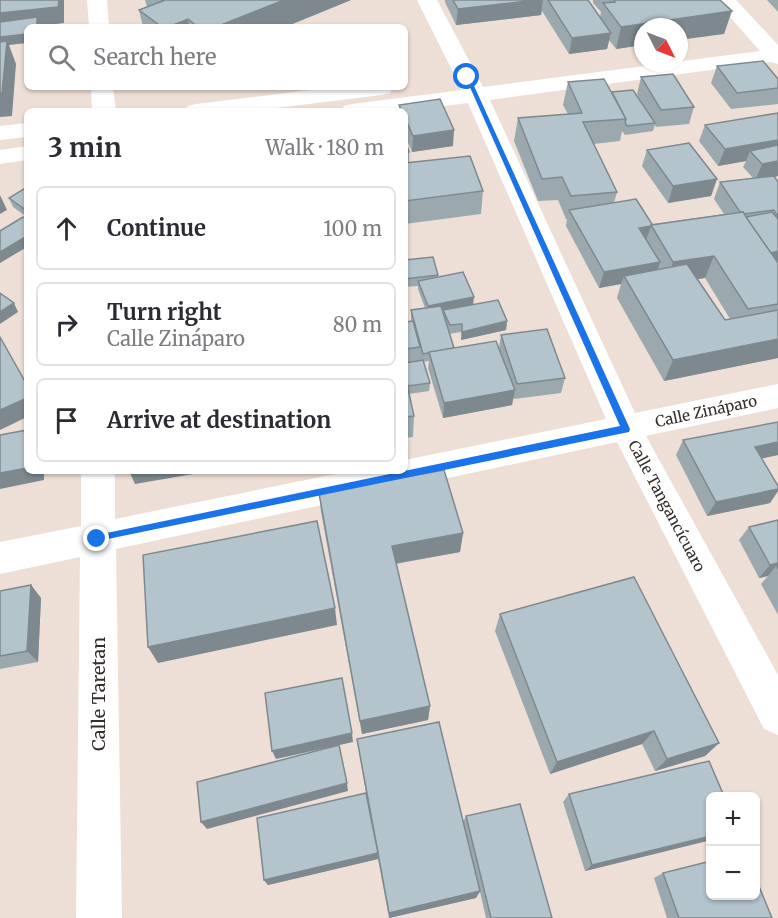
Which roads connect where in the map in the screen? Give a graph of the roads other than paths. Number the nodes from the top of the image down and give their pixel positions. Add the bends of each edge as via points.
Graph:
1 (97, 0) edge
2 (427, 0) edge
3 (725, 0) edge
4 (99, 24) edge
5 (774, 49) edge
6 (688, 50) edge
7 (634, 57) edge
8 (408, 85) edge
9 (472, 86) junction
10 (102, 90) edge
11 (363, 90) edge
12 (104, 108) edge
13 (220, 108) edge
14 (366, 108) edge
15 (24, 130) edge
16 (0, 132) edge
17 (24, 153) edge
18 (0, 157) edge
19 (778, 396) edge
20 (626, 429) junction
21 (98, 474) edge
22 (97, 539) junction
23 (0, 558) edge
24 (778, 715) edge
25 (99, 918) edge

1 - 4 street
2 - 9 street, Calle Tangancícuaro
3 - 5 street
5 - 6 street
5 - 9 street
7 - 9 street
8 - 9 street
9 - 14 street
9 - 20 street, Calle Tangancícuaro
10 - 12 street
11 - 13 street
15 - 16 street
17 - 18 street
19 - 20 street, Calle Zináparo
20 - 22 street, Calle Zináparo
20 - 24 street, Calle Tangancícuaro
21 - 22 street, Calle Taretan
22 - 23 street, Calle Zináparo
22 - 25 street, Calle Taretan

